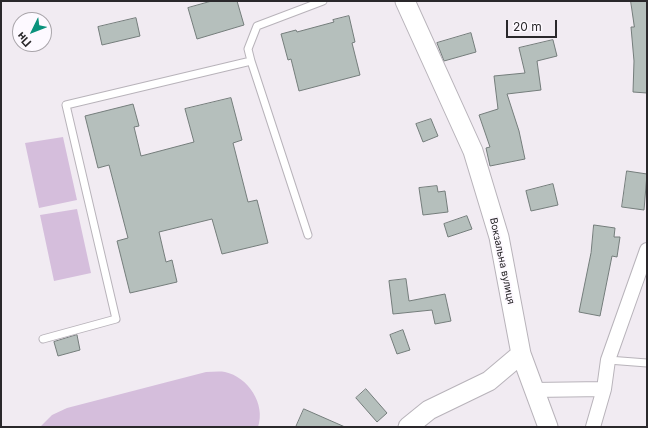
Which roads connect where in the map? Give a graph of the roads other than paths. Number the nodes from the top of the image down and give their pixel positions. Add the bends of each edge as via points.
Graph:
1 (323, 1) edge
2 (405, 1) edge
3 (250, 61) junction
4 (308, 235) dead end
5 (647, 250) edge
6 (43, 339) dead end
7 (521, 354) junction
8 (608, 360) junction
9 (647, 363) edge
10 (604, 389) junction
11 (533, 390) junction
12 (408, 427) edge
13 (548, 427) edge
14 (593, 427) edge

1 - 3 lane via 257,26 248,49
2 - 7 street, Вокзальна вулиця via 473,151 499,237
3 - 4 lane
3 - 6 lane via 66,105 116,320
5 - 8 street
7 - 11 street, Вокзальна вулиця
7 - 12 street via 489,381 430,410
8 - 9 lane
8 - 10 street
10 - 11 street
10 - 14 street
11 - 13 street, Вокзальна вулиця

